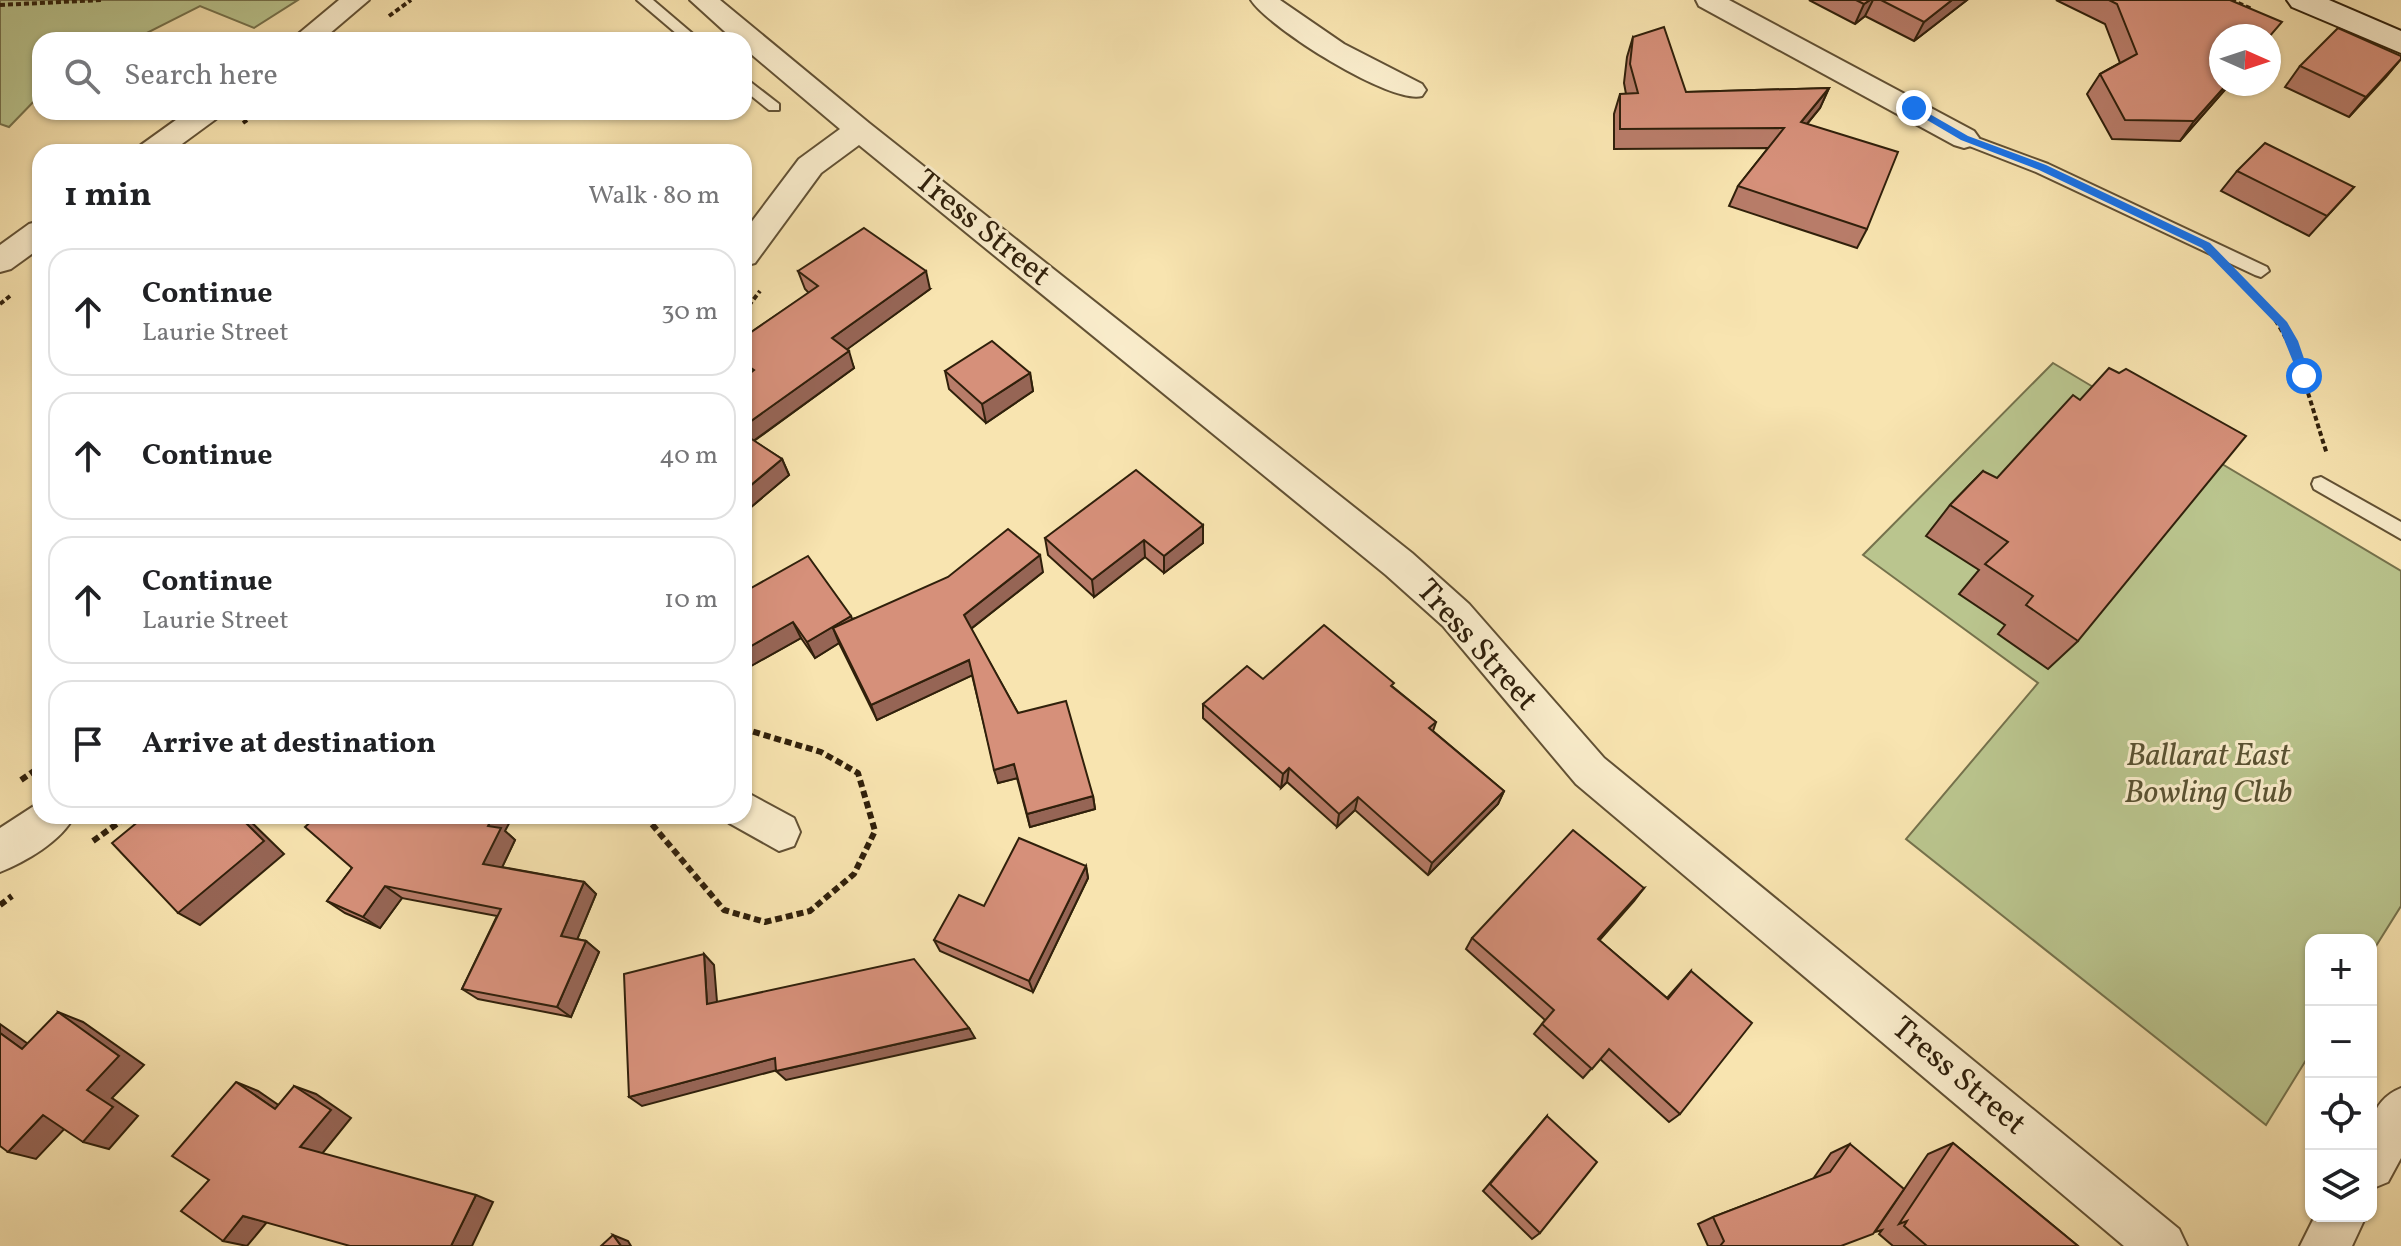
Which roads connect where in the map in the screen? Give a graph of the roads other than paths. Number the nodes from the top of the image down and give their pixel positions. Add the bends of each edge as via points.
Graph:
1 (356, 0) edge
2 (644, 0) edge
3 (703, 0) edge
4 (1264, 0) edge
5 (1709, 0) edge
6 (2303, 0) edge
7 (315, 32) edge
8 (683, 32) edge
9 (741, 32) edge
10 (752, 41) edge
11 (2401, 43) edge
12 (752, 89) edge
13 (1412, 90) dead end
14 (774, 107) dead end
15 (195, 120) edge
16 (859, 130) junction
17 (1964, 138) joint
18 (162, 144) edge
19 (32, 238) edge
20 (752, 244) edge
21 (0, 261) edge
22 (2261, 271) dead end
23 (2321, 484) dead end
24 (2401, 531) edge
25 (752, 815) edge
26 (41, 824) edge
27 (779, 832) dead end
28 (0, 852) edge
29 (2401, 1111) edge
30 (2377, 1154) edge
31 (2339, 1222) edge
32 (2162, 1246) edge
33 (2325, 1246) edge

1 - 7 street
2 - 8 lane
3 - 9 street, Tress Street
4 - 13 street via 1354,61
5 - 17 street
6 - 11 main road
10 - 16 street, Tress Street
12 - 14 lane
15 - 18 street
16 - 20 street via 810,166
16 - 32 street, Tress Street via 1399,564 1456,615 1590,771
17 - 22 lane via 2042,168
19 - 21 street
23 - 24 lane
25 - 27 street
26 - 28 street
29 - 30 street
31 - 33 street

